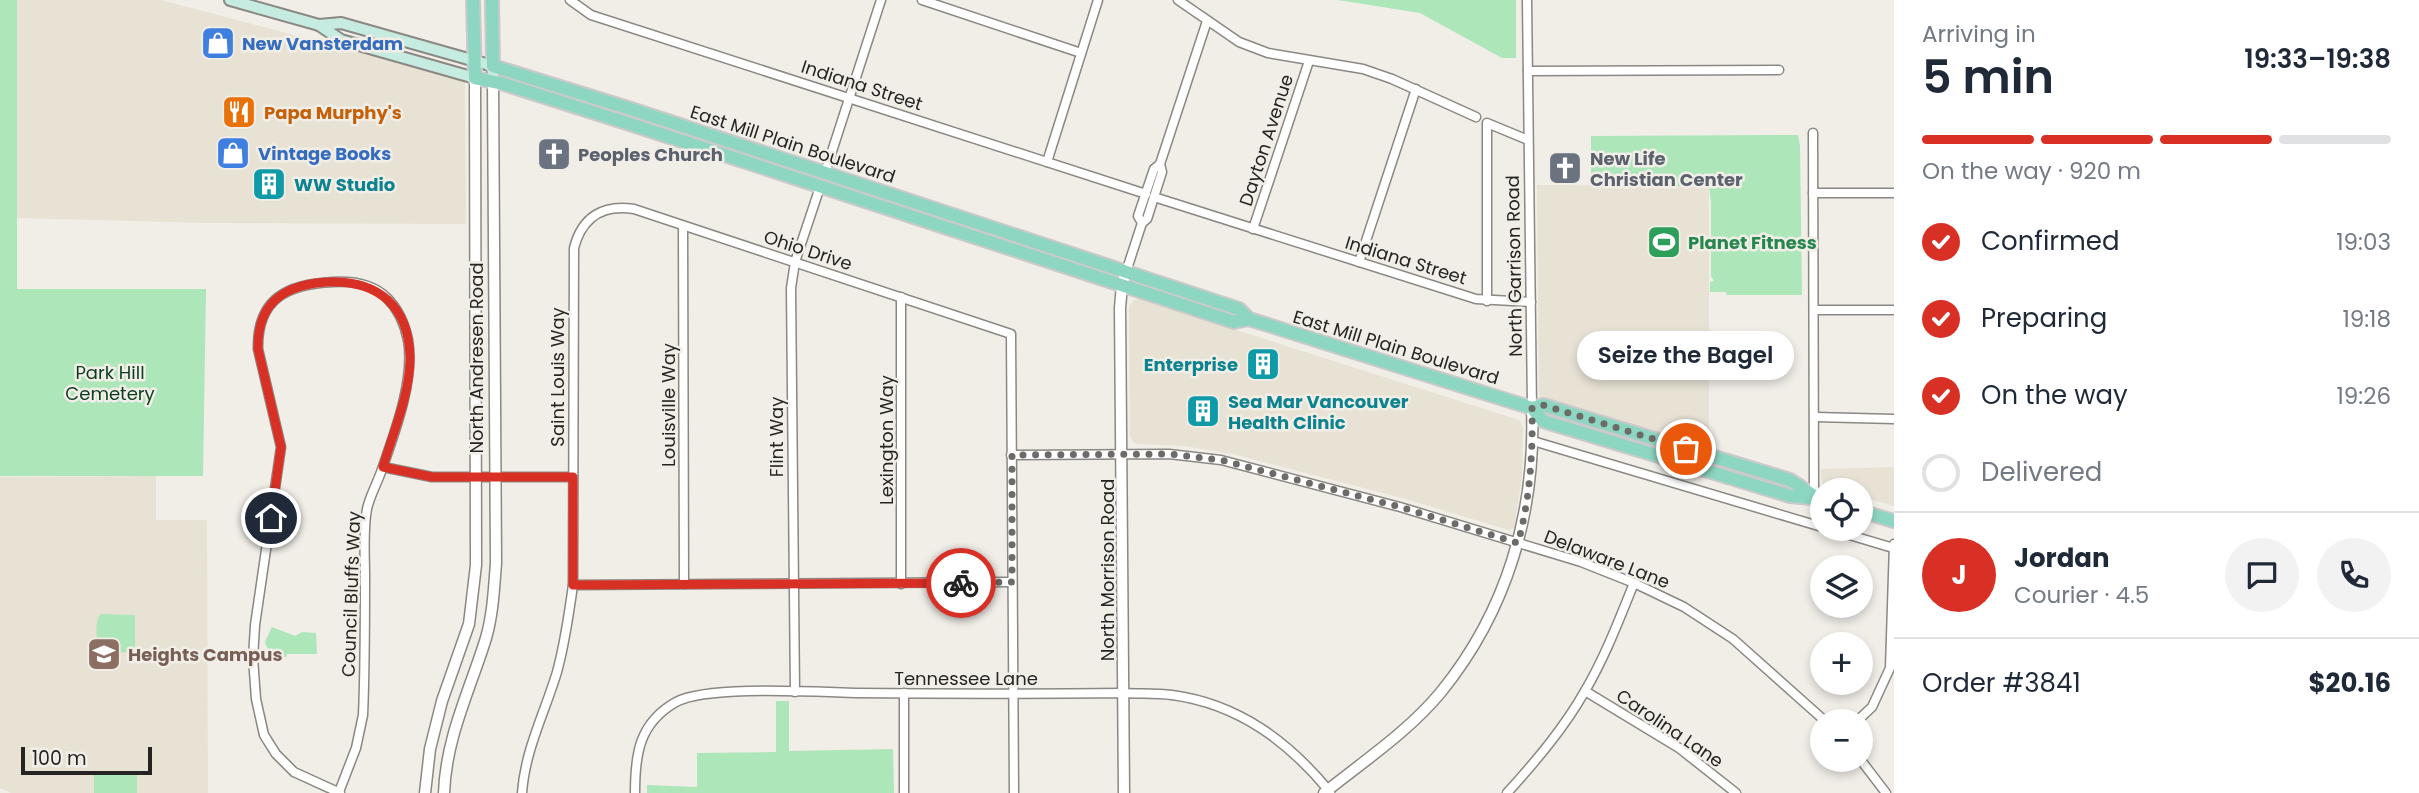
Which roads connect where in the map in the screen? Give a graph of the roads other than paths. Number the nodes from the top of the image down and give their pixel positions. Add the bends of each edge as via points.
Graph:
1 (230, 0) edge
2 (473, 0) edge
3 (492, 0) edge
4 (570, 0) edge
5 (881, 0) edge
6 (922, 0) edge
7 (1098, 0) edge
8 (1178, 0) edge
9 (1527, 0) edge
10 (1207, 21) junction
11 (319, 25) junction
12 (1082, 52) junction
13 (475, 60) junction
14 (1310, 61) junction
15 (493, 66) junction
16 (1779, 70) dead end
17 (1528, 71) junction
18 (475, 78) junction
19 (493, 82) junction
20 (1416, 89) junction
21 (850, 97) junction
22 (1476, 117) dead end
23 (1813, 133) dead end
24 (1528, 140) junction
25 (1047, 162) junction
26 (825, 173) junction
27 (820, 187) junction
28 (1813, 193) junction
29 (1894, 193) edge
30 (1150, 195) junction
31 (595, 214) joint
32 (683, 226) junction
33 (1253, 229) junction
34 (795, 262) junction
35 (1359, 262) junction
36 (1126, 272) junction
37 (1122, 285) junction
38 (901, 297) junction
39 (1487, 301) junction
40 (1531, 302) junction
41 (1815, 310) junction
42 (1894, 310) edge
43 (1249, 319) junction
44 (1532, 408) junction
45 (1815, 417) junction
46 (1894, 419) edge
47 (1533, 441) junction
48 (1122, 454) junction
49 (1012, 455) junction
50 (383, 467) junction
51 (476, 476) junction
52 (494, 477) junction
53 (573, 477) junction
54 (1817, 478) edge
55 (1810, 493) edge
56 (1873, 515) edge
57 (1894, 521) edge
58 (1810, 524) edge
59 (1873, 541) edge
60 (1518, 543) junction
61 (1893, 546) edge
62 (1012, 582) junction
63 (1634, 583) junction
64 (684, 584) junction
65 (793, 584) junction
66 (901, 584) junction
67 (573, 585) junction
68 (1585, 691) junction
69 (795, 692) junction
70 (904, 693) junction
71 (1123, 693) junction
72 (1013, 694) junction
73 (1812, 709) edge
74 (1870, 709) edge
75 (1870, 772) edge
76 (1328, 792) edge
77 (340, 793) edge
78 (425, 793) edge
79 (443, 793) edge
80 (522, 793) edge
81 (635, 793) edge
82 (904, 793) edge
83 (1014, 793) edge
84 (1124, 793) edge
85 (1507, 793) edge
86 (1736, 793) edge
87 (1886, 793) edge

1 - 11 main road, East Mill Plain Boulevard
2 - 13 main road, North Andresen Road
3 - 15 main road, North Andresen Road
4 - 21 street, Indiana Street via 591,15
5 - 21 street
6 - 12 street
7 - 12 street
8 - 10 street
9 - 17 street, North Garrison Road
10 - 14 street via 1239,42
10 - 30 street, North Morrison Road via 1160,164 1154,169
11 - 13 main road, East Mill Plain Boulevard via 341,23
11 - 18 main road, East Mill Plain Boulevard via 341,40
12 - 25 street
13 - 15 main road, East Mill Plain Boulevard
13 - 18 main road, North Andresen Road
14 - 20 street via 1363,69
14 - 33 street, Dayton Avenue
15 - 19 main road, North Andresen Road
15 - 26 main road, East Mill Plain Boulevard
16 - 17 street
17 - 24 street, North Garrison Road
18 - 19 main road, East Mill Plain Boulevard
18 - 51 street, North Andresen Road
19 - 27 main road, East Mill Plain Boulevard
19 - 52 street, North Andresen Road
20 - 22 street
20 - 35 street
21 - 25 street, Indiana Street
21 - 26 street
23 - 28 street
24 - 39 street via 1487,123
24 - 40 street, North Garrison Road
25 - 30 street, Indiana Street
26 - 36 main road, East Mill Plain Boulevard
27 - 34 street, Flint Way
27 - 37 main road, East Mill Plain Boulevard
28 - 29 street
28 - 41 street
30 - 33 street, Indiana Street
30 - 36 street, North Morrison Road via 1138,216 1142,223
31 - 32 street, Ohio Drive via 621,207
31 - 53 street, Saint Louis Way via 577,234 574,248
32 - 34 street, Ohio Drive
32 - 64 street, Louisville Way
33 - 35 street, Indiana Street
34 - 38 street, Ohio Drive
34 - 65 street, Flint Way via 791,288
35 - 39 street, Indiana Street
36 - 37 street, North Morrison Road
36 - 43 main road, East Mill Plain Boulevard via 1239,309
37 - 43 main road, East Mill Plain Boulevard via 1234,322
37 - 48 street, North Morrison Road
38 - 49 street, Ohio Drive via 1011,334
38 - 66 street, Lexington Way
39 - 40 street, Indiana Street
40 - 44 street, North Garrison Road
41 - 42 street
41 - 45 street
43 - 44 main road, East Mill Plain Boulevard
44 - 47 street, North Garrison Road
44 - 55 main road, East Mill Plain Boulevard via 1543,405 1790,480
45 - 46 street
45 - 54 street
47 - 58 street
47 - 60 street, North Garrison Road
48 - 49 street, Delaware Lane
48 - 60 street, Delaware Lane via 1221,460
48 - 71 street, North Morrison Road
49 - 62 street
50 - 51 street via 432,477
50 - 77 street, Council Bluffs Way via 367,508 363,715
50 - 77 street, Council Bluffs Way via 407,383 410,359 402,319 387,297 367,285 348,281 289,288 263,315 258,334 281,447 255,625 256,699 264,735 276,754 294,772
51 - 52 street
51 - 78 street, North Andresen Road via 474,592 462,648 434,729
52 - 53 street
52 - 79 street, North Andresen Road via 494,597 486,636 454,728
53 - 67 street, Saint Louis Way
56 - 57 main road
59 - 61 street
60 - 63 street, Delaware Lane
60 - 76 street, North Garrison Road via 1486,625 1440,693
61 - 74 street via 1890,668
62 - 66 street
62 - 72 street
63 - 68 street
63 - 73 street, Delaware Lane via 1734,639
64 - 65 street
64 - 67 street
65 - 66 street
65 - 69 street, Flint Way
67 - 80 street, Saint Louis Way via 564,641 526,760
68 - 85 street via 1557,734
68 - 86 street, Carolina Lane via 1679,748
69 - 70 street, Tennessee Lane
69 - 81 street, Tennessee Lane via 719,693 678,701 648,725 635,766
70 - 72 street, Tennessee Lane
70 - 82 street
71 - 72 street, Tennessee Lane
71 - 76 street, Tennessee Lane via 1170,694 1223,707 1285,744
71 - 84 street, North Morrison Road
72 - 83 street
75 - 87 street

